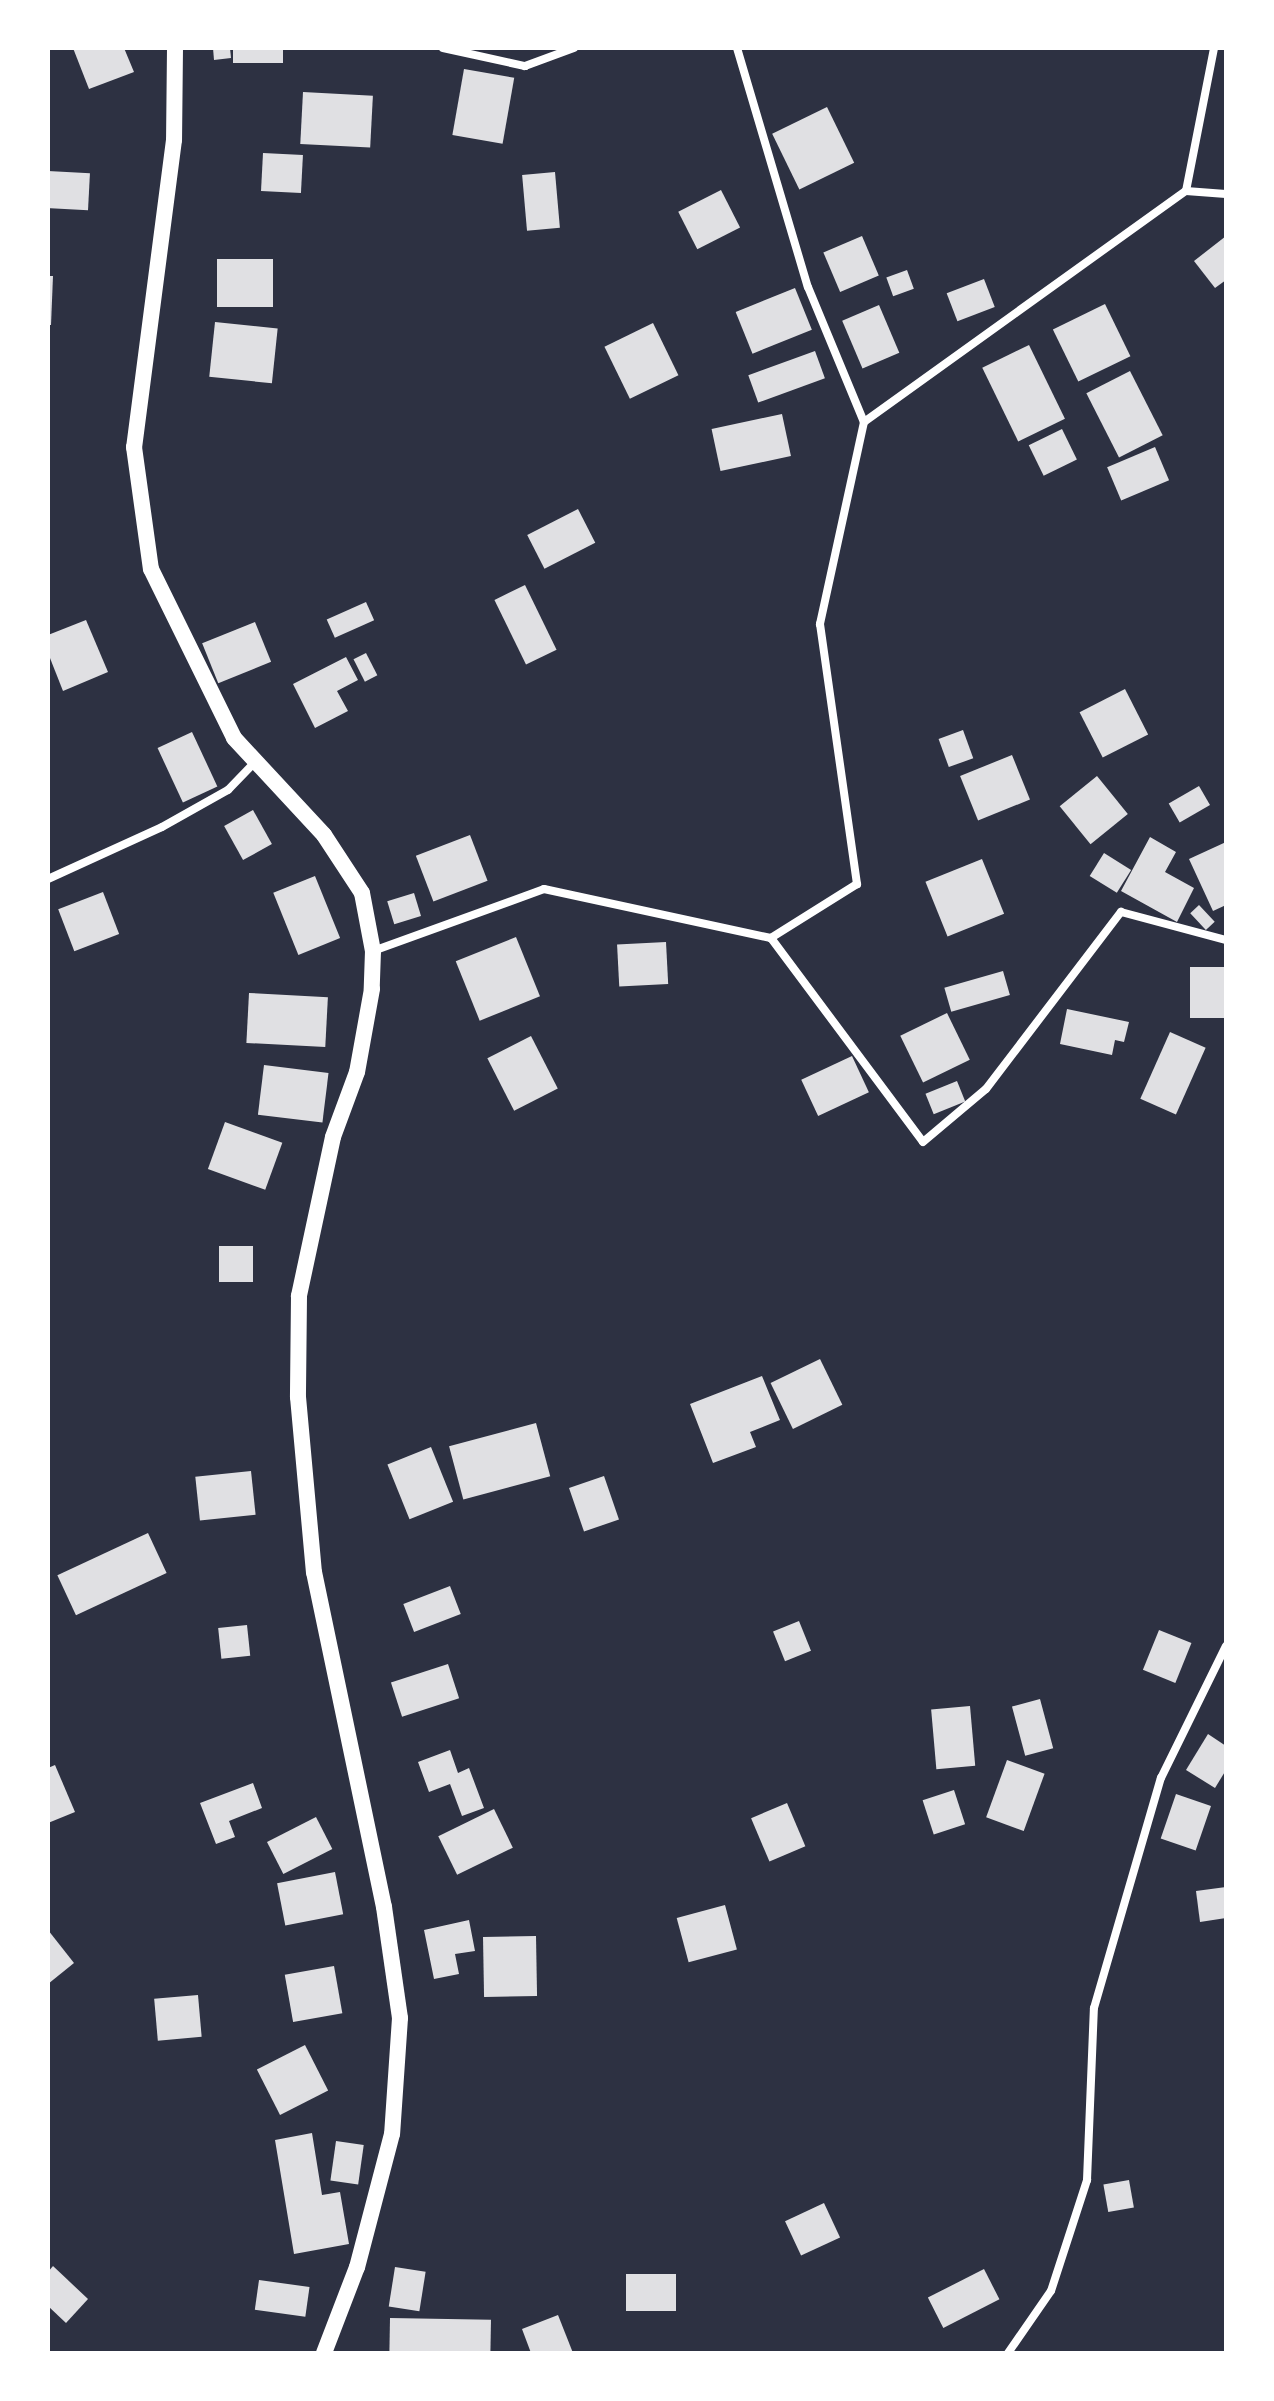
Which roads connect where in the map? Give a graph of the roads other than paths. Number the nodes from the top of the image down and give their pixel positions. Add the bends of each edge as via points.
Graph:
1 (175, 48) edge
2 (443, 48) edge
3 (574, 48) edge
4 (737, 48) edge
5 (1214, 48) edge
6 (1186, 191) junction
7 (1226, 194) edge
8 (864, 422) junction
9 (256, 761) junction
10 (48, 879) edge
11 (771, 938) junction
12 (1226, 940) edge
13 (373, 951) junction
14 (1226, 1646) edge
15 (324, 2353) edge
16 (1008, 2353) edge

1 - 9 main road via 174,140 134,447 151,569 234,738
2 - 3 street via 525,66
4 - 8 street via 808,287
5 - 6 street
6 - 7 street
6 - 8 street
8 - 11 street via 820,624 857,884
9 - 10 street via 228,790
9 - 13 main road via 324,835 362,893
11 - 12 street via 923,1142 986,1089 1121,912
11 - 13 street via 544,889
13 - 15 main road via 357,1072 333,1137 299,1296 298,1397 314,1572 384,1907 400,2018 392,2134 357,2267
14 - 16 street via 1161,1778 1094,2008 1087,2180 1051,2291

